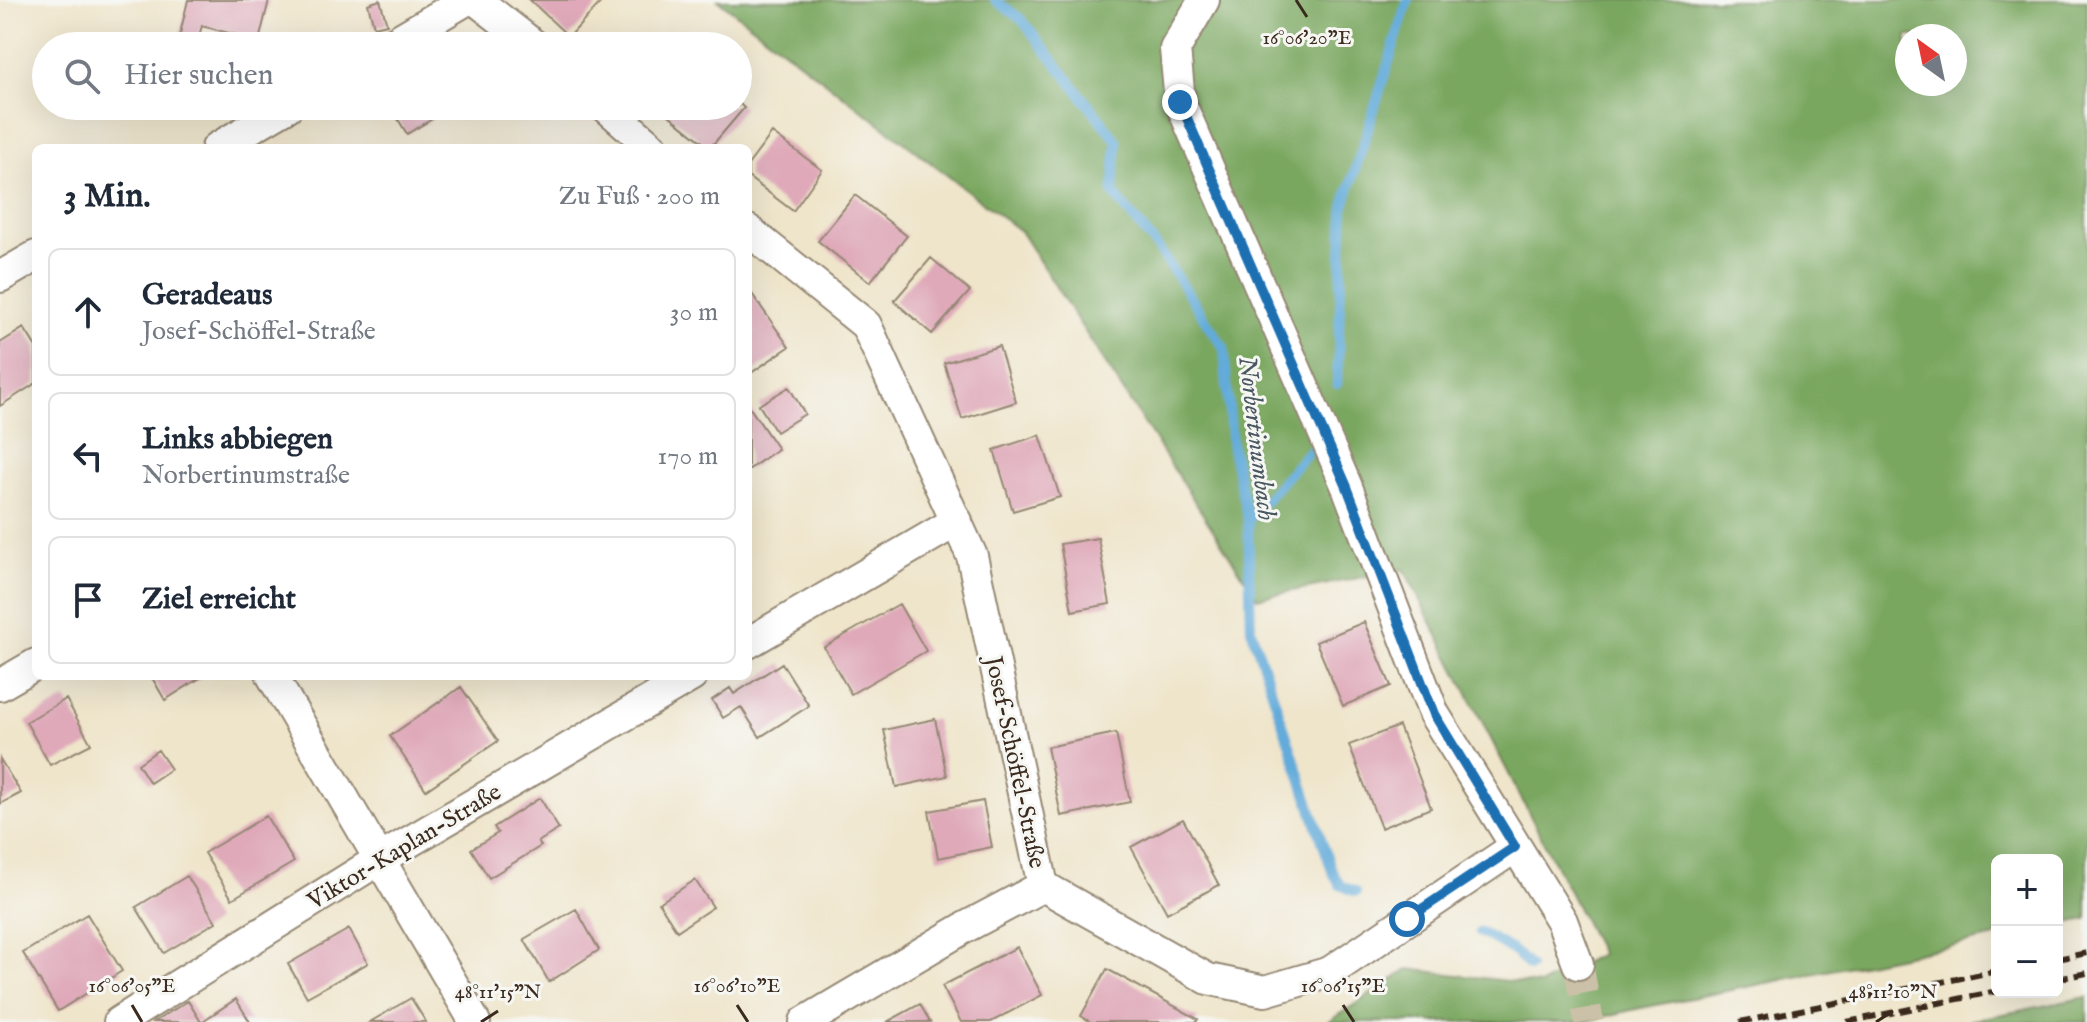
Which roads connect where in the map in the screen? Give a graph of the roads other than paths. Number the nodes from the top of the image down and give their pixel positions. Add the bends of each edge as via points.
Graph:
1 (466, 0) edge
2 (476, 0) edge
3 (1204, 0) edge
4 (412, 32) edge
5 (517, 32) edge
6 (264, 120) edge
7 (621, 120) edge
8 (224, 144) edge
9 (648, 144) edge
10 (752, 234) edge
11 (32, 258) edge
12 (0, 277) edge
13 (957, 521) junction
14 (752, 641) edge
15 (32, 666) edge
16 (274, 680) edge
17 (685, 680) edge
18 (0, 685) edge
19 (1515, 847) junction
20 (380, 859) junction
21 (1043, 886) junction
22 (1578, 964) tunnel mouth
23 (119, 1022) edge
24 (475, 1022) edge
25 (805, 1022) edge

1 - 4 street
2 - 5 street
3 - 19 street via 1175,49 1180,102 1347,487 1434,714
6 - 8 street
7 - 9 street
10 - 13 street, Josef-Schöffel-Straße via 866,325
11 - 12 street
13 - 14 street
13 - 21 street, Josef-Schöffel-Straße via 972,556
15 - 18 street
16 - 20 street
17 - 20 street, Viktor-Kaplan-Straße
19 - 21 street, Josef-Schöffel-Straße via 1330,972 1265,991 1208,979
19 - 22 street via 1562,921
20 - 23 street, Viktor-Kaplan-Straße
20 - 24 street
21 - 25 street

